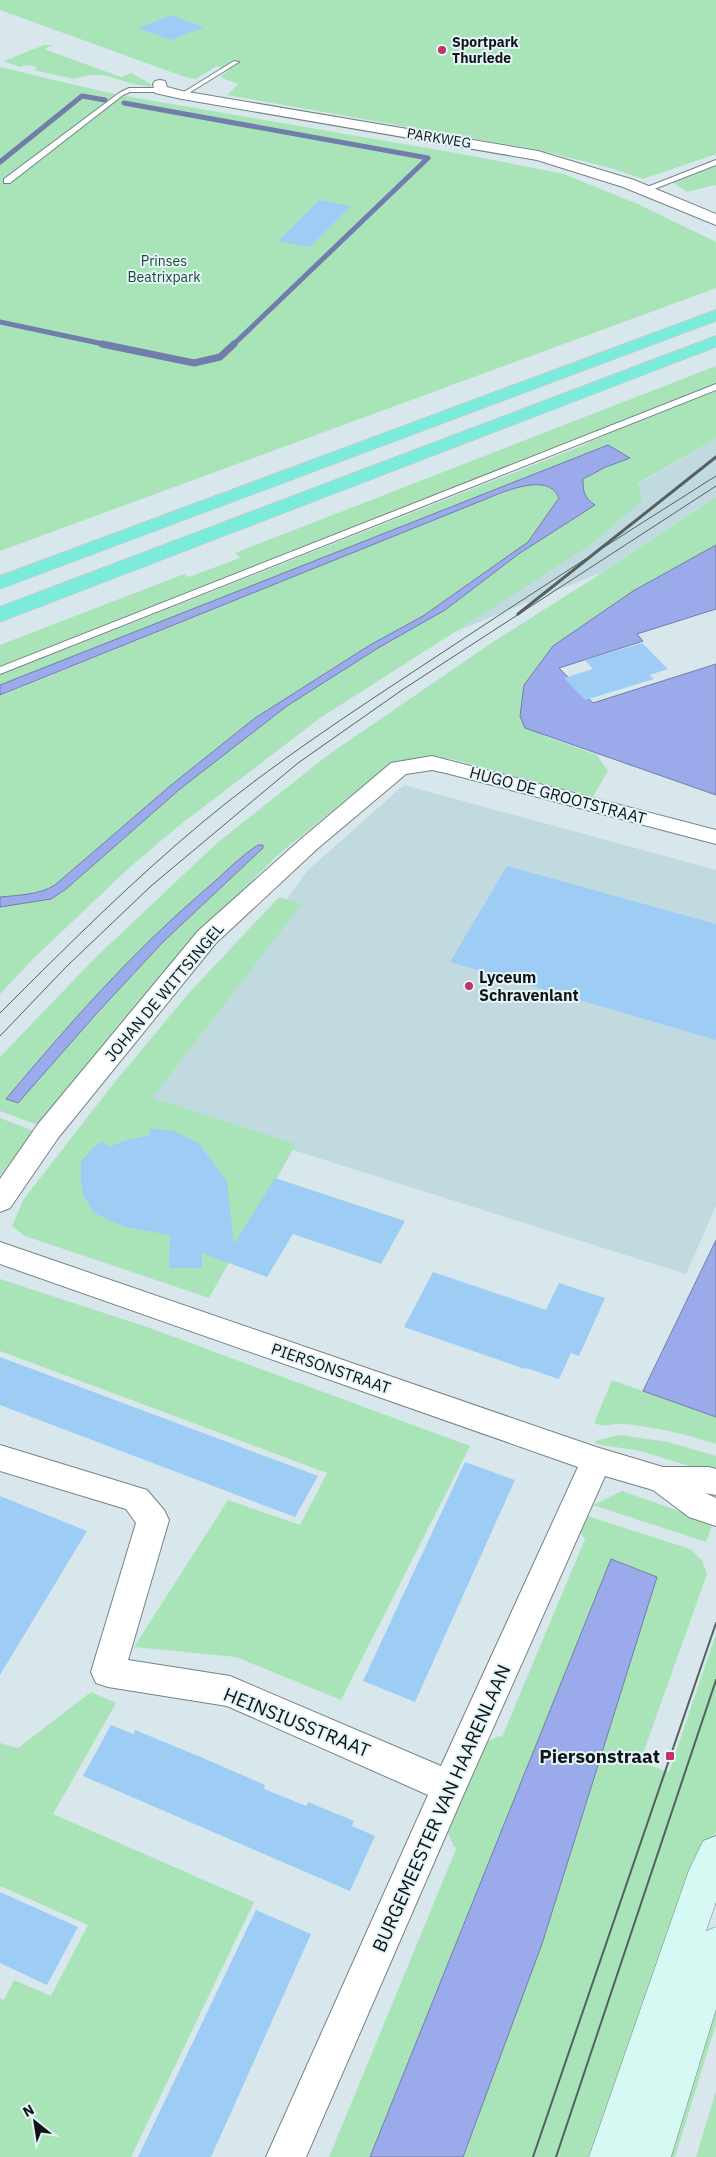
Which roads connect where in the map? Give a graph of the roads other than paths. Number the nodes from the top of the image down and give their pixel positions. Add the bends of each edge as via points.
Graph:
1 (236, 62) dead end
2 (160, 87) joint
3 (182, 95) junction
4 (716, 162) edge
5 (7, 181) dead end
6 (646, 189) junction
7 (716, 220) edge
8 (716, 316) edge
9 (716, 341) edge
10 (716, 387) edge
11 (0, 583) edge
12 (0, 615) edge
13 (0, 671) edge
14 (400, 768) joint
15 (716, 837) edge
16 (0, 1201) edge
17 (0, 1253) edge
18 (0, 1458) edge
19 (596, 1460) junction
20 (663, 1480) junction
21 (716, 1482) edge
22 (716, 1512) edge
23 (449, 1787) junction
24 (716, 1854) edge
25 (716, 1946) edge
26 (286, 2157) edge
27 (610, 2157) edge
28 (650, 2157) edge

1 - 3 lane
2 - 3 street, PARKWEG
2 - 5 lane via 128,90
3 - 6 street, PARKWEG via 538,156
4 - 6 lane
6 - 7 street, PARKWEG
8 - 11 highway
9 - 12 highway
10 - 13 lane
14 - 15 street, HUGO DE GROOTSTRAAT via 432,763 447,766
14 - 16 street, JOHAN DE WITTSINGEL via 309,844 208,937 48,1131
17 - 19 street, PIERSONSTRAAT
18 - 23 street, HEINSIUSSTRAAT via 136,1500 153,1520 108,1672 230,1691
19 - 20 street, PIERSONSTRAAT
19 - 23 street, BURGEMEESTER VAN HAARENLAAN
20 - 21 street, PIERSONSTRAAT
20 - 22 street, PIERSONSTRAAT via 700,1507
23 - 26 street, BURGEMEESTER VAN HAARENLAAN
24 - 27 main road
25 - 28 main road

